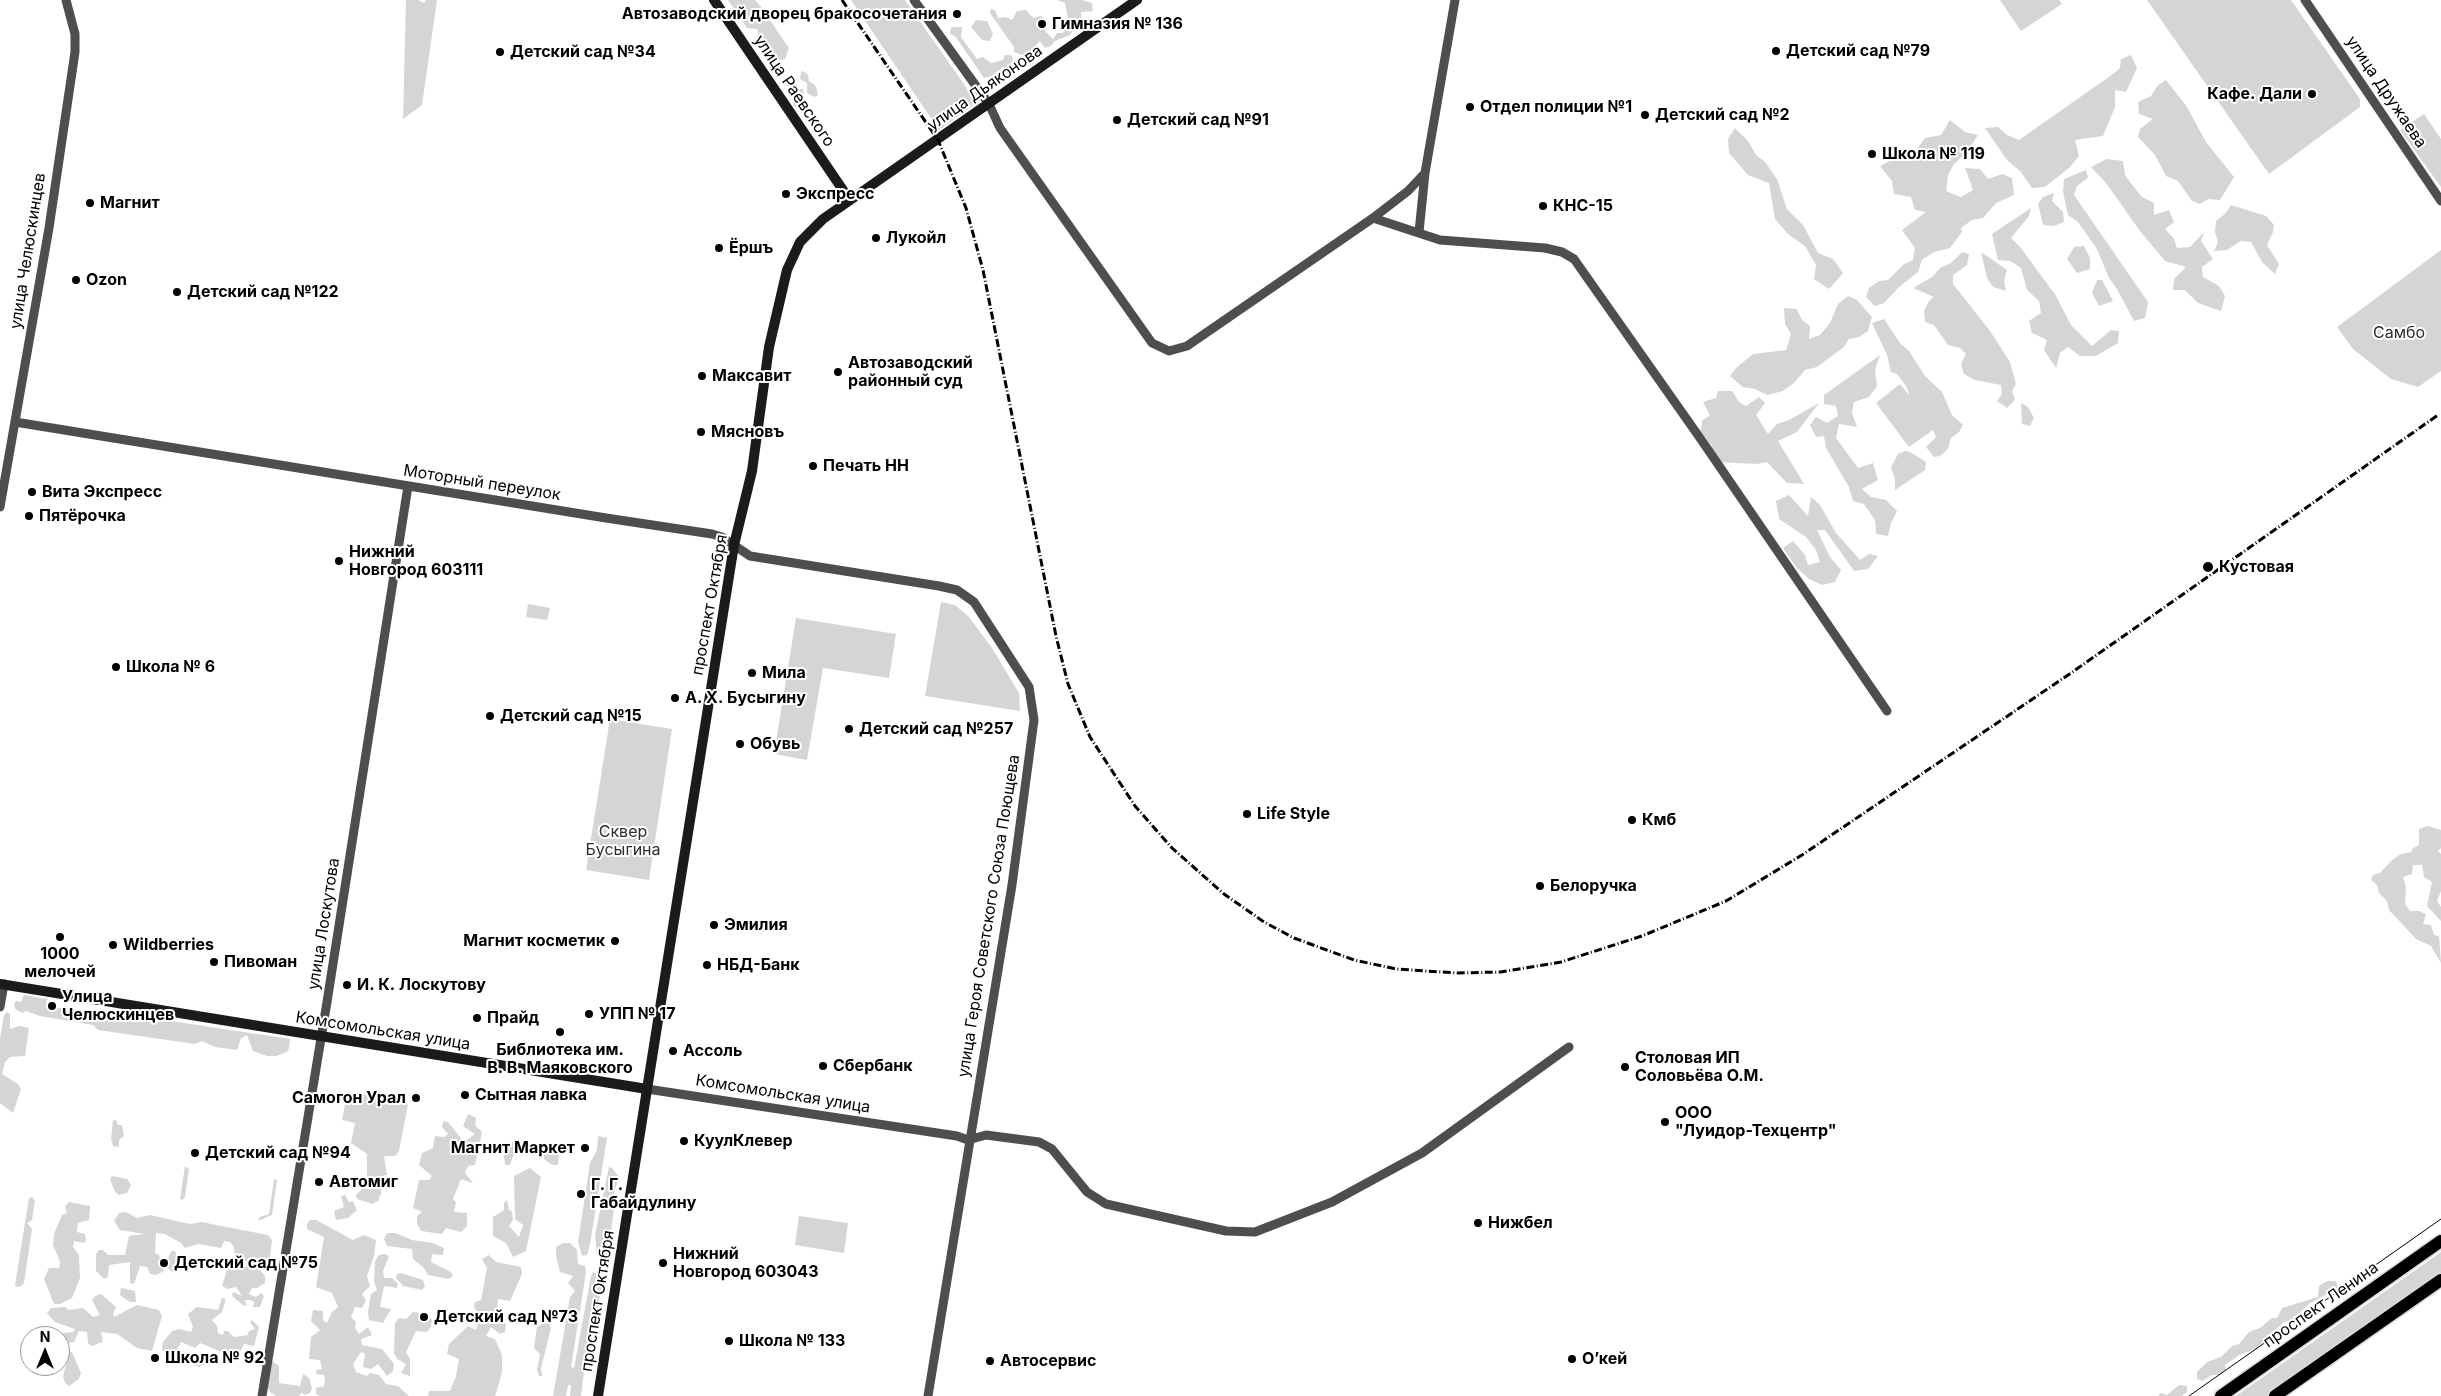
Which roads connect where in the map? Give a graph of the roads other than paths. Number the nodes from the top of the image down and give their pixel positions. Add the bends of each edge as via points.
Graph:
1 (66, 0) edge
2 (714, 0) edge
3 (914, 0) edge
4 (1137, 0) edge
5 (1455, 0) edge
6 (2305, 0) edge
7 (989, 104) junction
8 (1425, 173) junction
9 (1404, 195) junction
10 (849, 199) junction
11 (2441, 201) edge
12 (1423, 202) junction
13 (1392, 204) junction
14 (1373, 218) junction
15 (1420, 219) junction
16 (1397, 225) junction
17 (1408, 229) junction
18 (1419, 232) junction
19 (15, 422) junction
20 (408, 486) junction
21 (0, 506) edge
22 (734, 545) junction
23 (939, 586) joint
24 (1887, 711) dead end
25 (2, 984) edge
26 (0, 1007) edge
27 (321, 1036) junction
28 (1569, 1047) dead end
29 (647, 1089) junction
30 (968, 1140) junction
31 (2441, 1241) edge
32 (2441, 1280) edge
33 (262, 1396) edge
34 (598, 1396) edge
35 (928, 1396) edge
36 (2221, 1396) edge
37 (2276, 1396) edge

1 - 19 street, улица Челюскинцев via 75,52 49,228
2 - 10 main road, улица Раевского
3 - 7 street
4 - 7 main road, улица Дьяконова
5 - 8 street
6 - 11 street, улица Дружаева
7 - 10 main road, улица Дьяконова
7 - 14 street via 1000,128 1152,343 1169,351 1187,346
8 - 9 street
8 - 12 street
9 - 12 street via 1412,194
9 - 13 street
10 - 22 main road, проспект Октября via 800,242 786,270 769,347 752,471
12 - 15 street
13 - 14 street
13 - 16 street via 1390,213
14 - 16 street
15 - 17 street via 1416,227
15 - 18 street
16 - 17 street
17 - 18 street
18 - 24 street via 1440,240 1545,248 1574,259
19 - 20 street, Моторный переулок
19 - 21 street, улица Челюскинцев
20 - 22 street, Моторный переулок via 712,534
20 - 27 street, улица Лоскутова
22 - 23 street, Моторный переулок via 750,556
22 - 29 main road, проспект Октября
23 - 30 street, улица Героя Советского Союза Поющева via 957,590 974,602 1029,687 1034,709 1012,885
25 - 26 street
25 - 27 main road, Комсомольская улица
27 - 29 main road, Комсомольская улица
27 - 33 street, улица Лоскутова
28 - 30 street via 1422,1153 1332,1202 1256,1232 1226,1231 1106,1204 1087,1192 1052,1149 1039,1142 986,1135
29 - 30 street, Комсомольская улица
29 - 34 main road, проспект Октября
30 - 35 street, улица Героя Советского Союза Поющева
31 - 36 main road, проспект Ленина
32 - 37 main road

